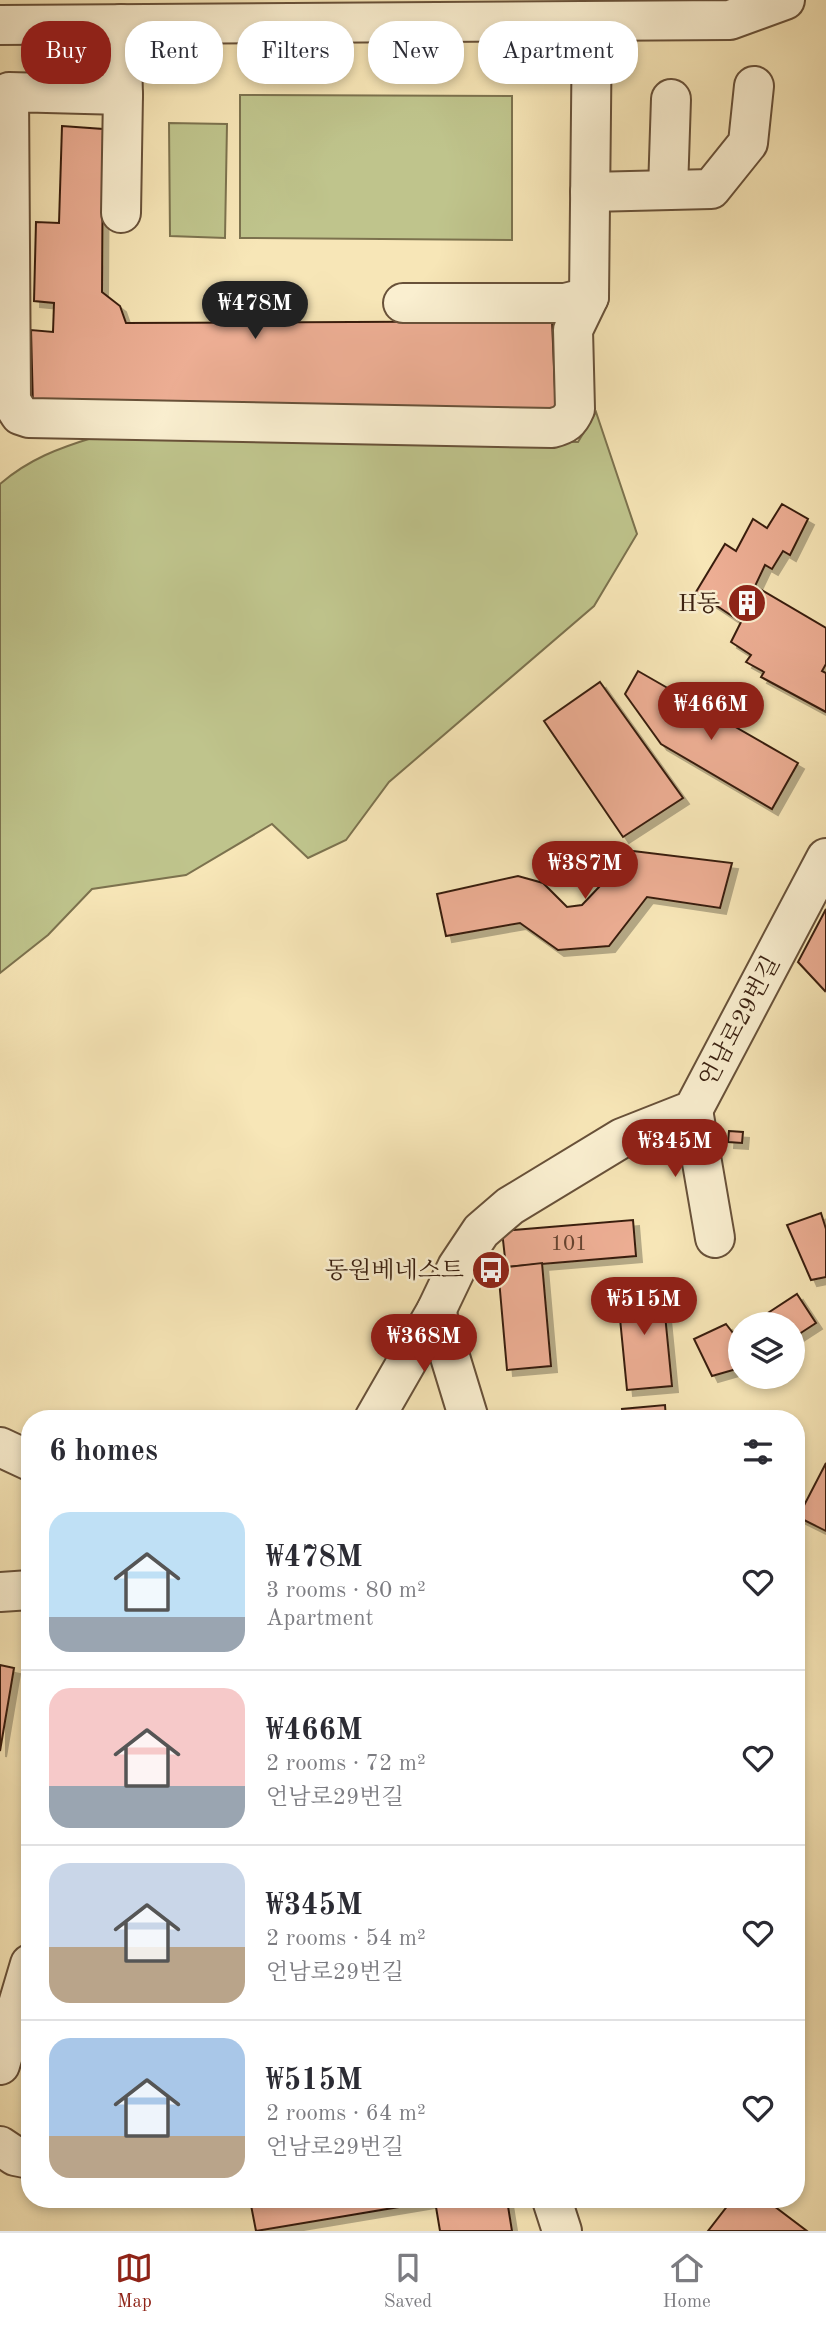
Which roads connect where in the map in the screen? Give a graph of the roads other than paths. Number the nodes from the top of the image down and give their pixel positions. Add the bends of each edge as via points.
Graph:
1 (785, 0) edge
2 (592, 21) edge
3 (478, 22) edge
4 (121, 24) junction
5 (0, 25) edge
6 (591, 84) edge
7 (754, 86) dead end
8 (122, 95) junction
9 (671, 99) dead end
10 (668, 190) junction
11 (590, 192) junction
12 (121, 213) dead end
13 (589, 297) junction
14 (403, 303) dead end
15 (826, 858) edge
16 (692, 1110) junction
17 (715, 1238) dead end
18 (436, 1311) junction
19 (379, 1410) edge
20 (466, 1410) edge
21 (0, 1447) edge
22 (21, 1457) edge
23 (21, 1591) edge
24 (0, 1592) edge
25 (21, 1994) edge
26 (0, 2065) edge
27 (0, 2146) edge
28 (21, 2157) edge
29 (555, 2208) edge
30 (562, 2231) edge

1 - 2 street via 730,20
3 - 4 street
4 - 5 street
4 - 8 street
6 - 11 street
7 - 10 street via 748,143 718,183 711,189
8 - 12 street
8 - 13 street via 9,92 11,401 20,415 552,428 572,419 575,409 573,330
9 - 10 street
10 - 11 street
11 - 13 street
13 - 14 street via 565,303
15 - 16 street, 언남로29번길
16 - 17 street
16 - 18 street, 언남로29번길 via 622,1138 510,1206 481,1231
18 - 19 street, 언남로29번길
18 - 20 street
21 - 22 street
23 - 24 street
25 - 26 street
27 - 28 street
29 - 30 street

